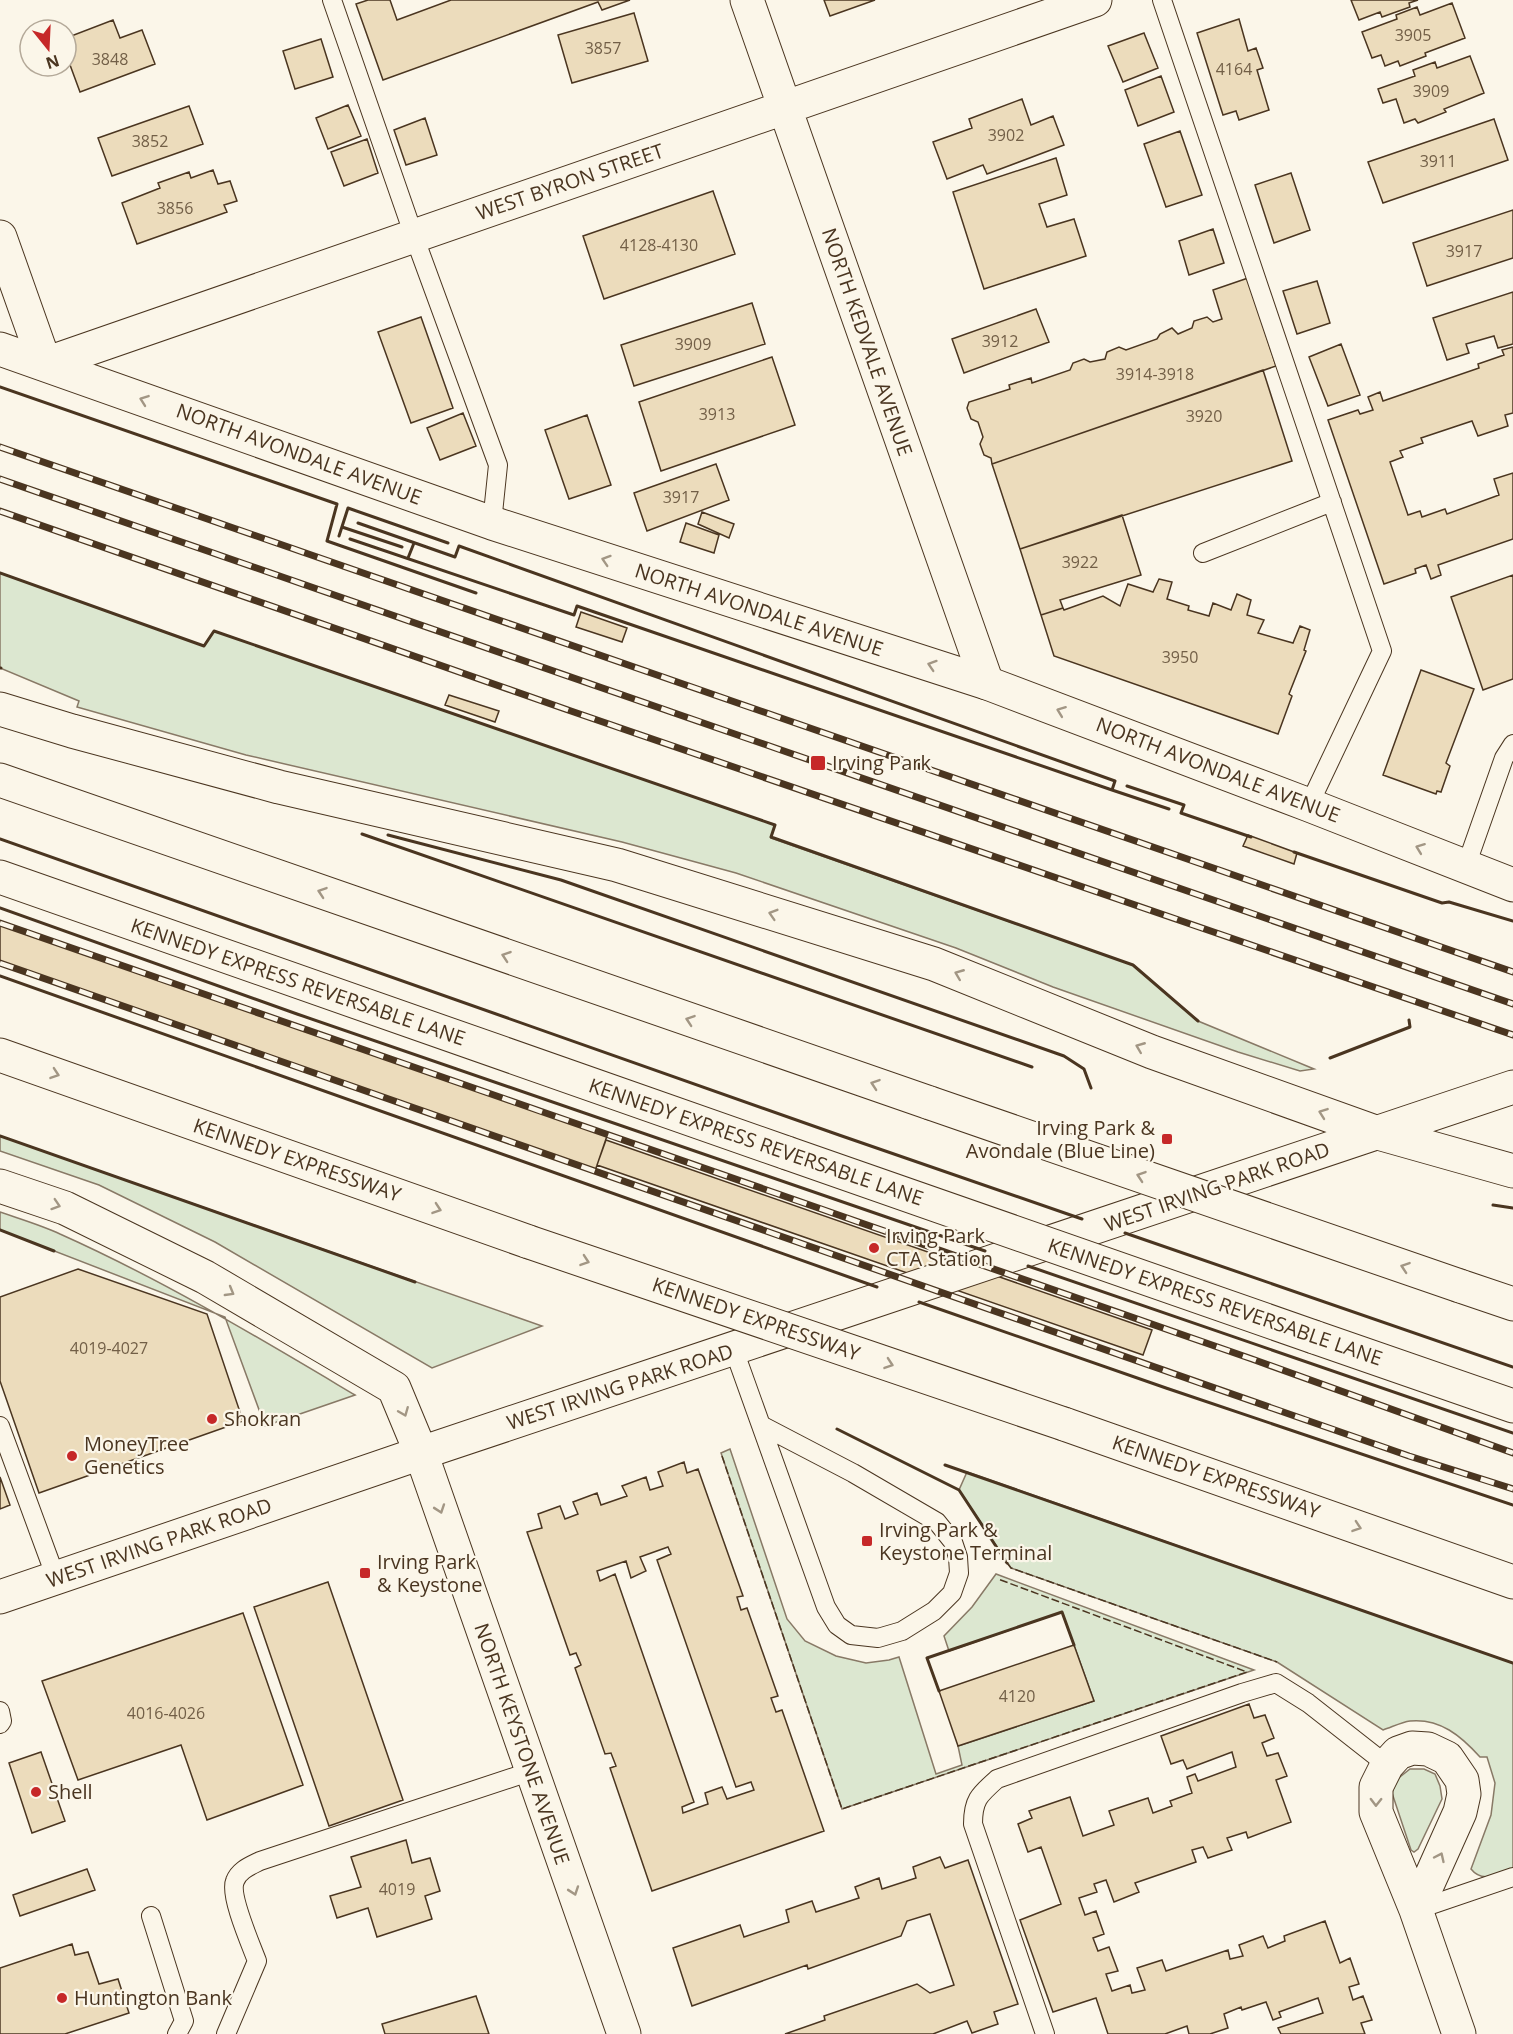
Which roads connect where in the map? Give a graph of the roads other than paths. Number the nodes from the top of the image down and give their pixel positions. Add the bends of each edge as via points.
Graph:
1 (332, 0) edge
2 (747, 0) edge
3 (1095, 0) edge
4 (1162, 0) edge
5 (785, 108) junction
6 (414, 236) junction
7 (0, 237) edge
8 (0, 349) edge
9 (45, 364) junction
10 (1332, 502) junction
11 (492, 523) junction
12 (1203, 553) dead end
13 (987, 683) junction
14 (0, 709) edge
15 (1513, 744) edge
16 (0, 780) edge
17 (1309, 804) junction
18 (1466, 866) junction
19 (0, 878) edge
20 (1513, 885) edge
21 (0, 1055) edge
22 (1513, 1088) edge
23 (1378, 1133) junction
24 (1513, 1171) edge
25 (0, 1186) edge
26 (1513, 1304) edge
27 (734, 1350) junction
28 (1513, 1406) edge
29 (0, 1426) edge
30 (763, 1426) junction
31 (421, 1453) junction
32 (56, 1578) junction
33 (1513, 1582) edge
34 (0, 1597) edge
35 (0, 1711) edge
36 (0, 1724) edge
37 (1387, 1765) junction
38 (532, 1772) junction
39 (1513, 1877) edge
40 (1416, 1910) junction
41 (151, 1916) dead end
42 (177, 2034) edge
43 (226, 2034) edge
44 (624, 2034) edge
45 (1045, 2034) edge
46 (1459, 2034) edge

1 - 6 lane
2 - 5 main road, NORTH KEDVALE AVENUE
3 - 5 main road, WEST BYRON STREET
4 - 10 lane
5 - 6 main road, WEST BYRON STREET
5 - 13 main road, NORTH KEDVALE AVENUE
6 - 9 main road, WEST BYRON STREET
6 - 11 lane via 498,465
7 - 9 main road
8 - 9 main road, NORTH AVONDALE AVENUE
11 -> 9 main road, NORTH AVONDALE AVENUE
10 - 12 lane
10 - 17 lane via 1382,651
13 -> 11 main road, NORTH AVONDALE AVENUE
17 -> 13 main road, NORTH AVONDALE AVENUE
23 -> 14 main road via 1152,1052 934,964 616,865 279,787
15 - 18 lane via 1504,758
26 -> 16 main road, bridge
18 -> 17 main road, NORTH AVONDALE AVENUE
18 - 20 main road, NORTH AVONDALE AVENUE
19 - 28 main road, KENNEDY EXPRESS REVERSABLE LANE, bridge
21 -> 33 main road, KENNEDY EXPRESSWAY, bridge
22 - 23 main road, WEST IRVING PARK ROAD
23 - 24 main road
23 - 27 main road, WEST IRVING PARK ROAD
25 -> 31 main road, NORTH KEYSTONE AVENUE via 65,1208 205,1277 394,1388
27 - 30 lane
27 - 31 main road, WEST IRVING PARK ROAD
29 - 32 lane
30 - 30 lane via 937,1522 953,1542 958,1557 959,1573 952,1593 915,1625 879,1638 851,1635 837,1625 826,1606
31 - 32 main road, WEST IRVING PARK ROAD
31 -> 38 main road, NORTH KEYSTONE AVENUE
32 - 34 main road, WEST IRVING PARK ROAD
35 - 36 lane
37 -> 40 main road via 1376,1787 1376,1812
40 -> 37 main road via 1460,1812 1462,1780 1447,1758 1428,1749 1412,1748 1398,1753
37 - 45 lane via 1276,1683 997,1779 982,1792 973,1808 973,1824
38 - 43 lane via 242,1870 233,1893 257,1961
38 -> 44 main road, NORTH KEYSTONE AVENUE
39 - 40 lane
40 - 46 main road
41 - 42 lane via 184,2021

